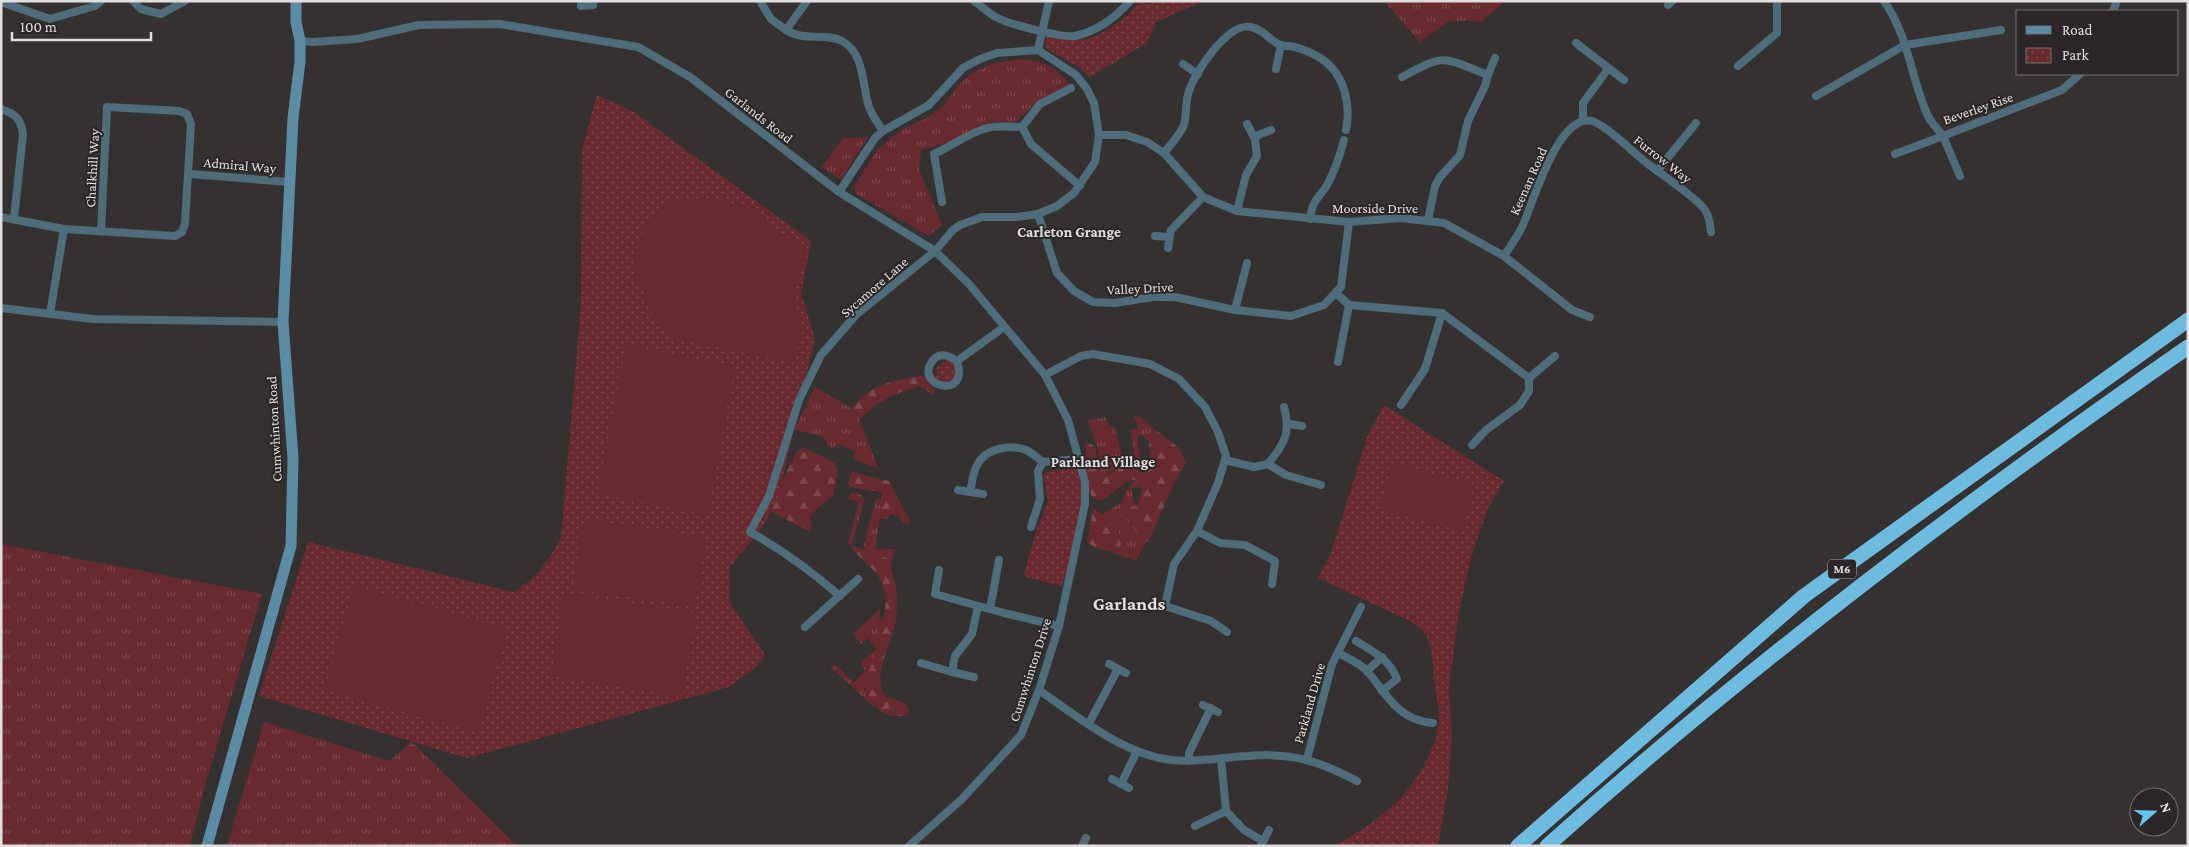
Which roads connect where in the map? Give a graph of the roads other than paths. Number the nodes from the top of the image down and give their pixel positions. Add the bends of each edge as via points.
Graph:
1 (101, 1) edge
2 (133, 1) edge
3 (185, 1) edge
4 (296, 1) edge
5 (581, 1) edge
6 (760, 1) edge
7 (807, 1) edge
8 (974, 1) edge
9 (1049, 1) edge
10 (1130, 1) edge
11 (1777, 1) edge
12 (1884, 1) edge
13 (1, 2) edge
14 (593, 5) dead end
15 (786, 30) junction
16 (2001, 30) dead end
17 (1041, 32) junction
18 (300, 41) junction
19 (1576, 43) dead end
20 (1281, 45) junction
21 (1905, 45) junction
22 (1038, 50) junction
23 (1495, 58) dead end
24 (1183, 64) dead end
25 (1738, 66) dead end
26 (1276, 69) dead end
27 (1608, 70) junction
28 (1198, 74) junction
29 (1488, 75) junction
30 (2079, 75) edge
31 (1402, 77) dead end
32 (1624, 80) dead end
33 (1071, 88) dead end
34 (1816, 96) dead end
35 (1, 109) edge
36 (1583, 121) junction
37 (1696, 123) dead end
38 (1247, 124) dead end
39 (1022, 127) junction
40 (883, 130) junction
41 (1270, 130) dead end
42 (1346, 130) dead end
43 (1099, 135) junction
44 (1943, 136) junction
45 (1255, 139) junction
46 (1344, 140) dead end
47 (1164, 153) junction
48 (1895, 154) dead end
49 (1657, 171) junction
50 (190, 174) junction
51 (1960, 176) dead end
52 (289, 182) junction
53 (1080, 186) junction
54 (839, 192) junction
55 (1203, 198) junction
56 (942, 202) dead end
57 (1237, 211) junction
58 (1038, 214) junction
59 (1, 217) edge
60 (14, 219) junction
61 (1310, 219) junction
62 (1428, 220) junction
63 (1349, 222) junction
64 (64, 229) junction
65 (101, 231) junction
66 (1711, 232) dead end
67 (1155, 236) dead end
68 (1169, 238) junction
69 (1168, 248) dead end
70 (935, 251) junction
71 (1504, 256) junction
72 (1247, 263) dead end
73 (1336, 293) junction
74 (1349, 305) junction
75 (1, 308) edge
76 (1236, 310) junction
77 (1442, 313) junction
78 (50, 314) junction
79 (1590, 317) dead end
80 (2188, 320) edge
81 (283, 322) junction
82 (1004, 327) junction
83 (2188, 347) edge
84 (1555, 356) dead end
85 (958, 361) junction
86 (1338, 362) dead end
87 (1045, 376) junction
88 (1529, 378) junction
89 (1401, 405) dead end
90 (1284, 407) dead end
91 (1289, 424) junction
92 (1302, 426) dead end
93 (1472, 445) dead end
94 (1080, 459) junction
95 (1225, 460) junction
96 (1042, 462) junction
97 (1268, 464) junction
98 (1321, 485) dead end
99 (958, 490) dead end
100 (970, 492) junction
101 (983, 494) dead end
102 (1031, 527) dead end
103 (1197, 531) junction
104 (999, 560) dead end
105 (939, 570) dead end
106 (858, 579) dead end
107 (1272, 584) dead end
108 (840, 596) junction
109 (978, 606) junction
110 (1361, 608) dead end
111 (990, 610) junction
112 (1059, 626) junction
113 (805, 627) dead end
114 (1227, 632) dead end
115 (1356, 641) dead end
116 (1338, 653) junction
117 (1382, 657) junction
118 (921, 663) dead end
119 (1109, 664) dead end
120 (1118, 669) junction
121 (1367, 671) junction
122 (952, 672) junction
123 (1126, 673) dead end
124 (974, 677) dead end
125 (1039, 690) junction
126 (1382, 691) junction
127 (1203, 705) dead end
128 (1089, 723) junction
129 (1434, 723) dead end
130 (1137, 751) junction
131 (1306, 759) junction
132 (1221, 760) junction
133 (1189, 761) junction
134 (1112, 779) dead end
135 (1357, 781) dead end
136 (1121, 784) junction
137 (1129, 788) dead end
138 (1226, 812) junction
139 (1195, 826) dead end
140 (1269, 830) dead end
141 (1086, 838) dead end
142 (1262, 843) edge
143 (207, 846) edge
144 (909, 846) edge
145 (1082, 846) edge
146 (1518, 846) edge
147 (1547, 846) edge

1 - 13 street via 95,6 50,19
2 - 3 street via 141,9 161,14
4 - 18 street, Cumwhinton Road
5 - 14 street via 581,6
6 - 15 street via 771,19
7 - 15 street
8 - 17 street via 997,18
9 - 17 street
10 - 17 street via 1101,27 1073,36
11 - 25 street via 1777,33
12 - 21 street, Beverley Rise via 1893,14
15 - 40 street via 802,38 829,38 850,47 860,67 869,108
16 - 21 street
17 - 22 street
18 - 52 street, Cumwhinton Road
18 - 54 street, Garlands Road via 356,39 419,25 500,24 638,47 690,77
19 - 27 street
20 - 26 street
20 - 28 street via 1259,29 1239,27 1227,35
20 - 42 street via 1292,46 1322,59 1337,75 1346,92
21 - 34 street
21 - 44 street, Beverley Rise via 1927,116
22 - 40 street via 997,53 980,59 963,68 924,109
22 - 43 street via 1069,69 1087,89 1097,111
23 - 29 street
24 - 28 street
27 - 32 street
27 - 36 street via 1582,102
28 - 47 street via 1188,93 1184,126
29 - 31 street via 1448,59 1432,60
29 - 62 street via 1468,121 1460,155 1436,186
30 - 44 street, Beverley Rise via 2062,90
33 - 39 street via 1040,104
35 - 60 street via 13,113 21,121 23,134
36 - 49 street, Furrow Way via 1592,121 1603,127
36 - 71 street, Keenan Road via 1571,129 1555,149 1521,228
37 - 49 street
38 - 45 street
39 - 53 street via 1031,144
39 - 56 street via 989,127 971,133 934,154
40 - 54 street via 874,138
41 - 45 street
43 - 47 street, Moorside Drive via 1126,135 1147,142
43 - 53 street via 1095,162
44 - 48 street
44 - 51 street
45 - 57 street via 1257,156 1246,176
46 - 61 street via 1327,186 1315,199
47 - 55 street, Moorside Drive
49 - 66 street, Furrow Way via 1702,206
50 - 52 street, Admiral Way
50 - 65 street via 182,232 175,236
50 - 65 street, Chalkhill Way via 191,124 187,114 107,107
52 - 81 street, Cumwhinton Road
53 - 58 street via 1057,206
54 - 70 street, Garlands Road
55 - 57 street, Moorside Drive
55 - 68 street via 1174,226
57 - 61 street, Moorside Drive
58 - 70 street, Sycamore Lane via 973,220 953,230
58 - 76 street, Valley Drive via 1057,273 1074,291 1093,302 1175,297
59 - 60 street
60 - 64 street
61 - 63 street, Moorside Drive
62 - 63 street, Moorside Drive via 1401,218
62 - 71 street, Moorside Drive via 1453,227
63 - 73 street via 1341,287
64 - 65 street
64 - 78 street
67 - 68 street
68 - 69 street
70 - 82 street, Garlands Road via 969,284
70 - 108 street, Sycamore Lane via 856,315 821,355 799,400 769,496 750,532 808,569
71 - 79 street, Moorside Drive via 1572,310
72 - 76 street
73 - 74 street
73 - 76 street, Valley Drive via 1324,305 1291,316
74 - 77 street
74 - 86 street
75 - 78 street
77 - 88 street
77 - 89 street via 1425,369
78 - 81 street via 156,321
80 - 146 highway, M6 via 1804,596
81 - 143 street, Cumwhinton Road via 292,458 291,546
82 - 85 street
82 - 87 street, Garlands Road
83 - 147 highway, M6 via 2052,441 1823,616
84 - 88 street
85 - 85 street via 961,371 957,381 942,387 934,383 930,377 931,362 938,356 949,355
87 - 94 street, Garlands Road via 1068,420
87 - 95 street via 1081,356 1093,354 1150,364 1179,379 1205,407 1218,432
88 - 93 street via 1529,391 1520,405 1486,430
90 - 91 street
91 - 92 street
91 - 97 street via 1282,447
94 - 96 street
94 - 112 street, Cumwhinton Drive via 1085,504
95 - 97 street via 1254,467
95 - 103 street
96 - 100 street via 1019,448 995,450 980,460
96 - 102 street via 1038,471 1041,495
97 - 98 street via 1286,475
99 - 100 street
100 - 101 street
103 - 107 street via 1220,543 1245,545 1275,561
103 - 114 street via 1174,564 1165,606 1211,621
104 - 111 street
105 - 109 street via 935,594
106 - 108 street
108 - 113 street
109 - 111 street
109 - 122 street via 972,634 954,656
110 - 116 street, Parkland Drive
111 - 112 street
112 - 125 street, Cumwhinton Drive
115 - 117 street
116 - 121 street, Parkland Drive
116 - 131 street, Parkland Drive via 1332,664
117 - 121 street
117 - 126 street via 1392,666 1397,679
118 - 122 street
119 - 120 street
120 - 123 street
120 - 128 street
121 - 126 street, Parkland Drive
122 - 124 street
125 - 128 street
125 - 144 street, Cumwhinton Drive via 1021,735 1010,750
126 - 129 street, Parkland Drive via 1412,719
127 - 133 street via 1214,710 1189,753
128 - 130 street
130 - 133 street
130 - 136 street
131 - 132 street via 1262,755
131 - 135 street
132 - 133 street
132 - 138 street
134 - 136 street
136 - 137 street
138 - 139 street
138 - 142 street
140 - 142 street
141 - 145 street

